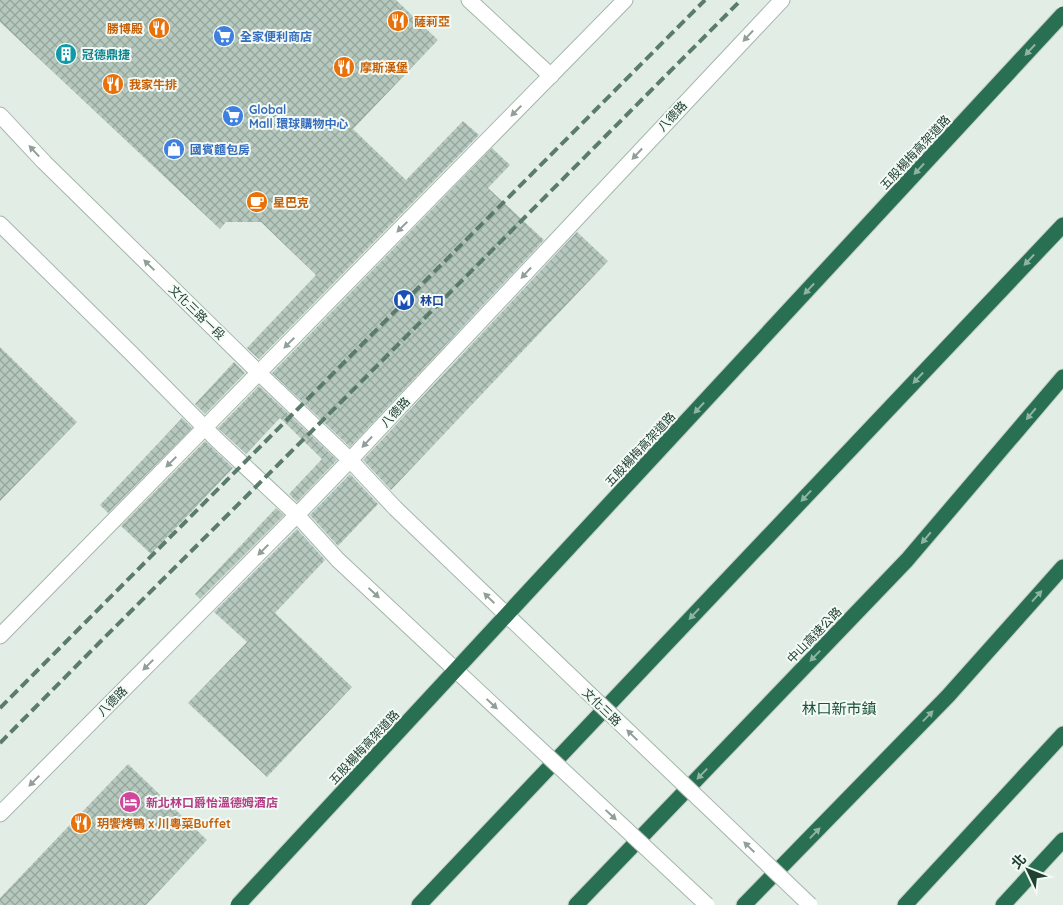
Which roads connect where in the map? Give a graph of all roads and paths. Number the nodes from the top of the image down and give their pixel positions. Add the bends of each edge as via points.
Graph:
1 (469, 0) edge
2 (626, 0) edge
3 (782, 0) edge
4 (1063, 14) edge
5 (550, 76) junction
6 (0, 115) edge
7 (0, 224) edge
8 (1063, 225) edge
9 (259, 373) junction
10 (1063, 377) edge
11 (205, 428) junction
12 (350, 460) junction
13 (395, 508) joint
14 (297, 515) junction
15 (1063, 566) edge
16 (0, 636) edge
17 (1063, 734) edge
18 (0, 814) edge
19 (1063, 840) edge
20 (238, 905) edge
21 (419, 905) edge
22 (576, 905) edge
23 (707, 905) edge
24 (744, 905) edge
25 (810, 905) edge
26 (905, 905) edge
27 (1003, 905) edge

1 - 5 street
2 - 5 street
3 -> 12 street, 八德路
4 -> 20 highway, 五股楊梅高架道路, bridge
5 -> 9 street
9 -> 6 street, 文化三路一段
7 - 11 street
8 -> 21 highway
9 - 11 street
9 - 12 street, 文化三路一段
10 -> 22 highway, 中山高速公路 via 907,560
11 - 14 street
11 -> 16 street
12 - 13 street, 文化三路一段
12 - 14 street, 八德路
25 -> 13 street, 文化三路, bridge
14 -> 18 street, 八德路
14 -> 23 street, bridge via 338,560
24 -> 15 highway via 948,696
17 - 26 highway
19 - 27 highway

